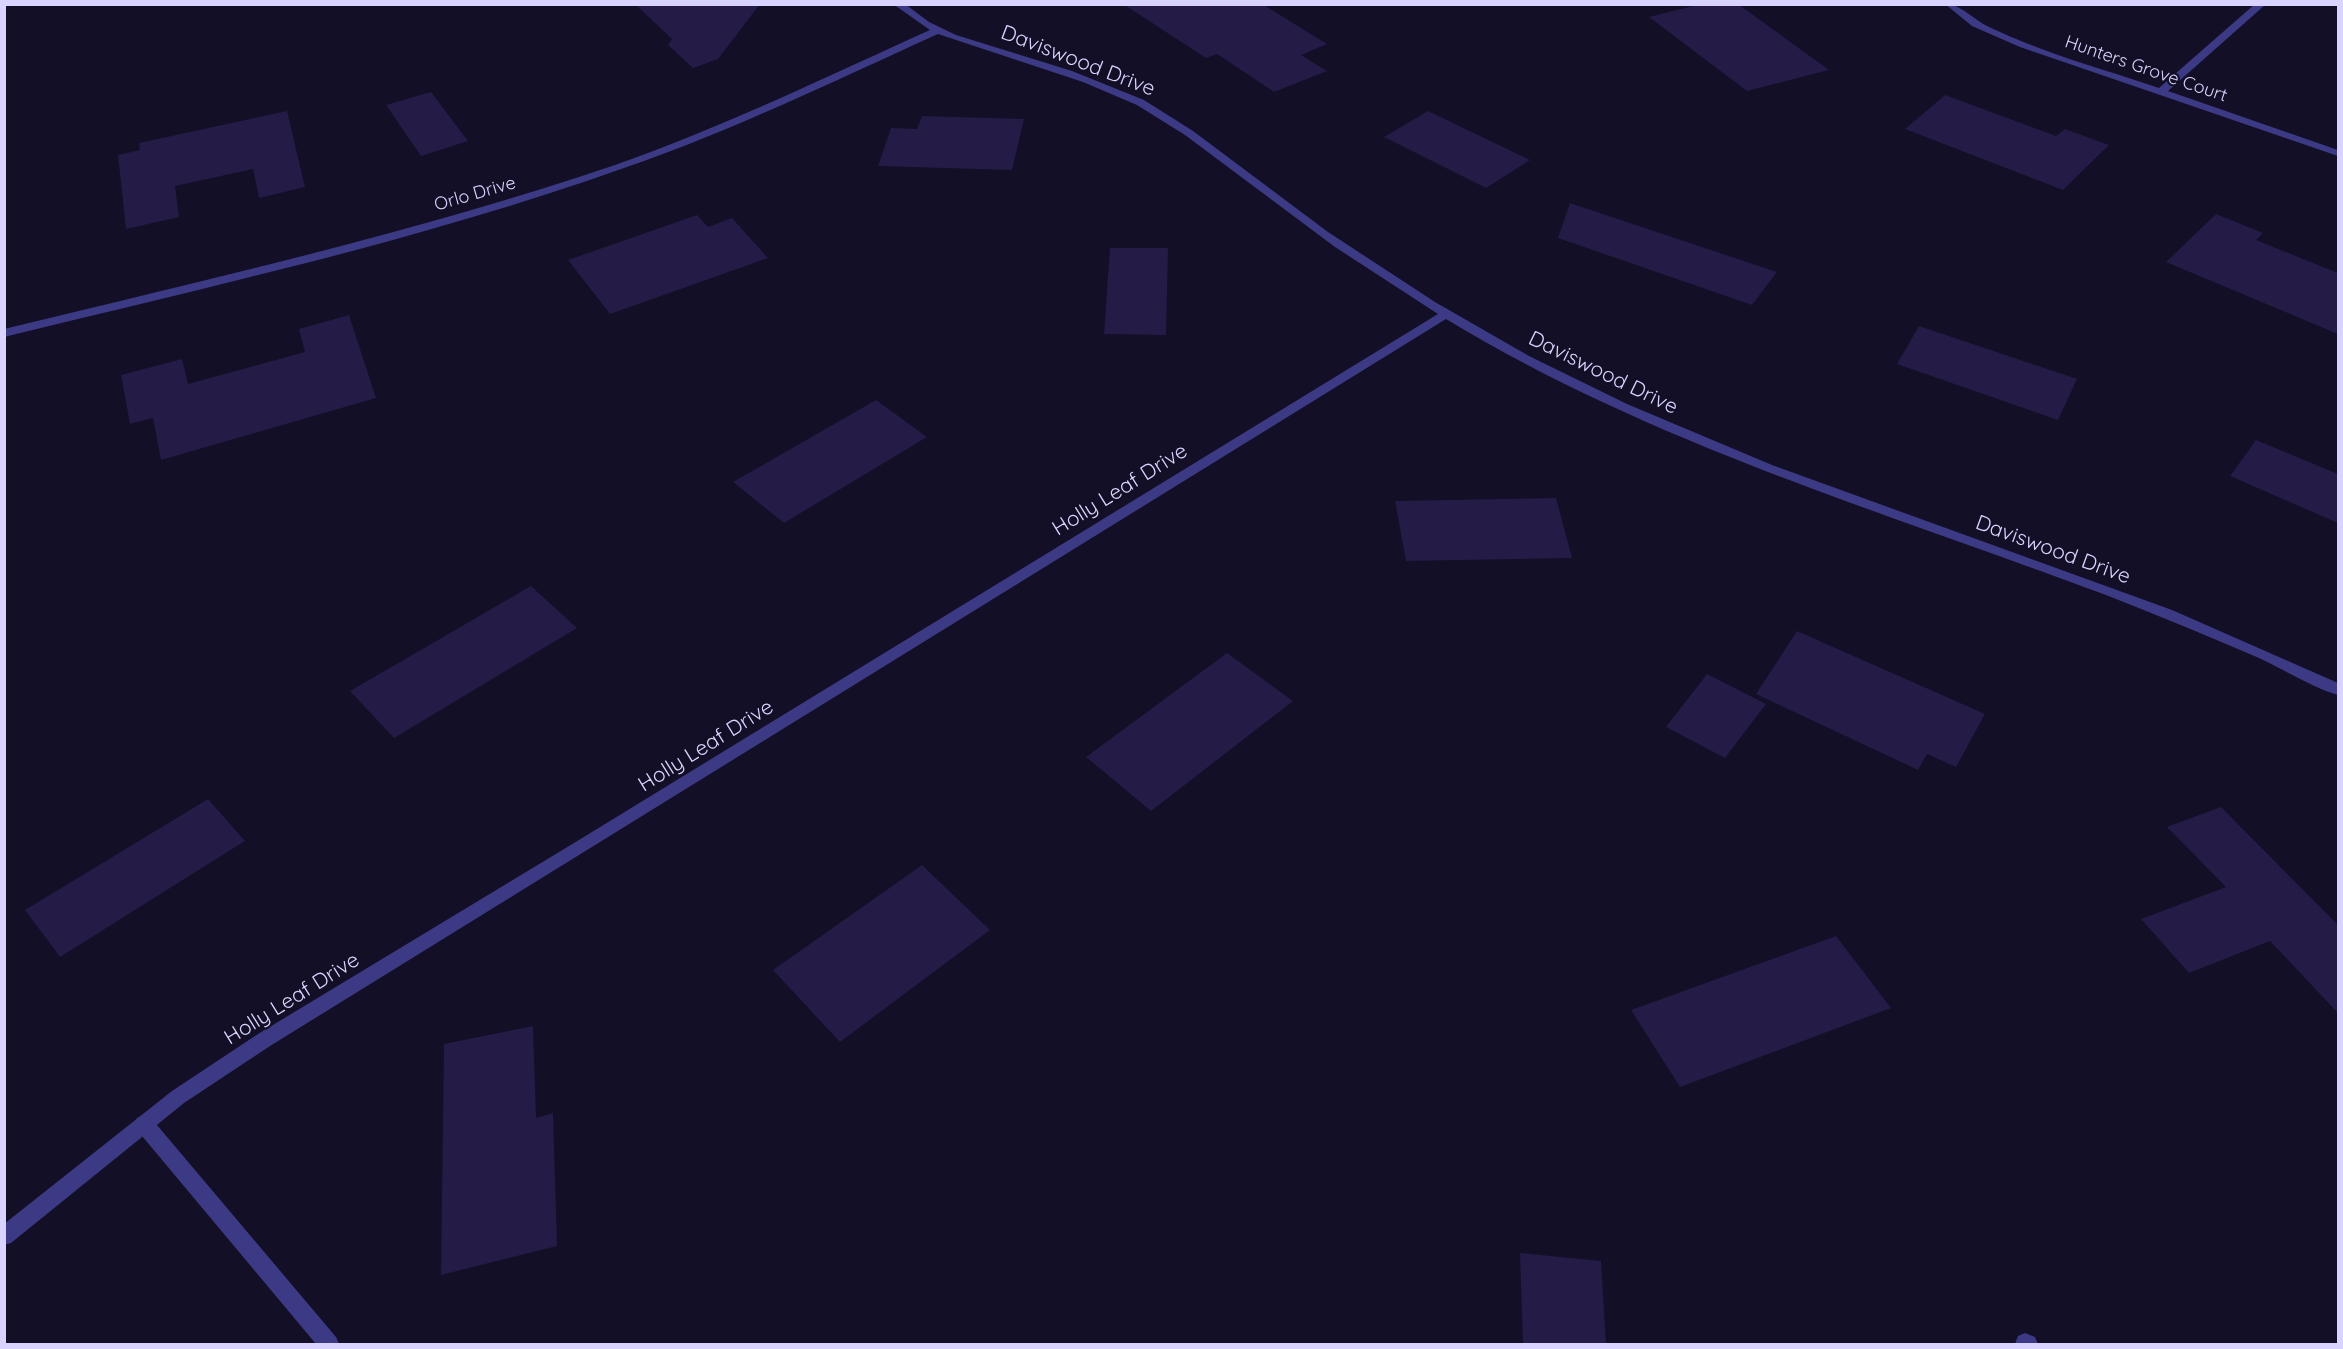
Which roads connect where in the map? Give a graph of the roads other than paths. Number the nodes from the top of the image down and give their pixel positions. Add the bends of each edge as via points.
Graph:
1 (897, 4) edge
2 (1950, 4) edge
3 (2261, 4) edge
4 (935, 32) junction
5 (2161, 92) junction
6 (2338, 153) edge
7 (1446, 314) junction
8 (4, 333) edge
9 (2338, 690) edge
10 (144, 1124) junction
11 (4, 1236) edge
12 (328, 1344) edge

1 - 4 street, Daviswood Drive
2 - 5 street, Hunters Grove Court via 1956,12 1984,28
3 - 5 street
4 - 7 street, Daviswood Drive via 1098,85 1153,110 1191,133 1283,204 1399,285
4 - 8 street, Orlo Drive via 715,130 530,196 331,253
5 - 6 street, Hunters Grove Court
7 - 9 street, Daviswood Drive via 1656,422 1785,475 2111,591 2269,656
7 - 10 street, Holly Leaf Drive via 264,1040
10 - 11 street, Holly Leaf Drive
10 - 12 street

